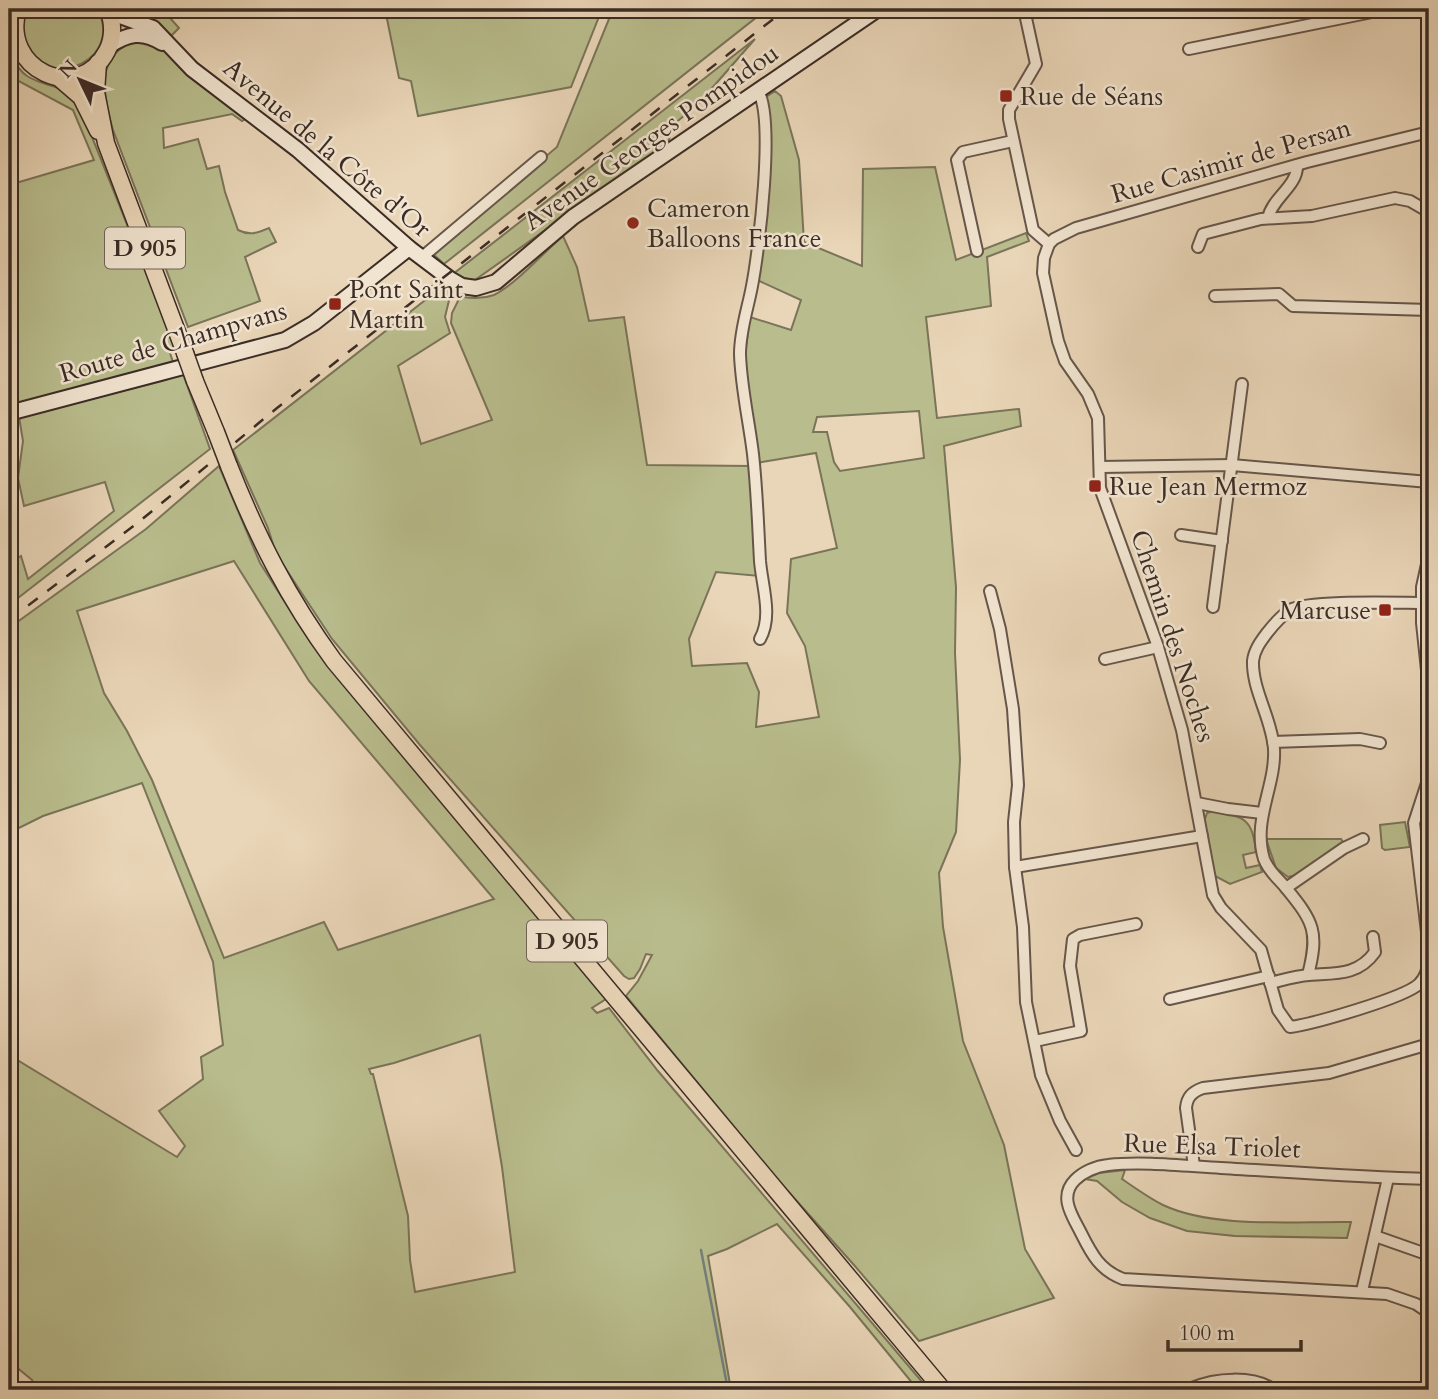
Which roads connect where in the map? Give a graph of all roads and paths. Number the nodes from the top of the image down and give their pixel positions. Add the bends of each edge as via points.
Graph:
1 (18, 9) edge
2 (878, 9) edge
3 (1024, 9) edge
4 (1387, 9) edge
5 (108, 10) edge
6 (13, 46) edge
7 (109, 46) junction
8 (1189, 49) dead end
9 (175, 51) junction
10 (98, 63) junction
11 (59, 78) junction
12 (758, 90) junction
13 (1429, 132) edge
14 (1013, 141) junction
15 (106, 143) junction
16 (541, 157) dead end
17 (1297, 165) junction
18 (1429, 212) edge
19 (1268, 218) junction
20 (1049, 244) junction
21 (1198, 247) dead end
22 (409, 248) junction
23 (977, 251) dead end
24 (421, 258) junction
25 (450, 279) joint
26 (1215, 296) dead end
27 (1429, 310) edge
28 (1242, 384) dead end
29 (9, 413) edge
30 (1232, 465) junction
31 (1100, 467) junction
32 (1429, 482) edge
33 (1181, 535) dead end
34 (1222, 541) junction
35 (1429, 555) edge
36 (990, 591) dead end
37 (1422, 603) junction
38 (1213, 607) dead end
39 (760, 639) dead end
40 (1158, 647) junction
41 (1105, 659) dead end
42 (1429, 689) edge
43 (1273, 742) junction
44 (1380, 743) dead end
45 (1429, 762) edge
46 (1197, 803) junction
47 (1262, 813) junction
48 (1202, 836) junction
49 (1363, 839) dead end
50 (1015, 867) junction
51 (1286, 888) junction
52 (1136, 924) dead end
53 (1373, 937) dead end
54 (1429, 949) edge
55 (1429, 960) edge
56 (1308, 975) junction
57 (1269, 979) junction
58 (1170, 999) dead end
59 (1035, 1041) junction
60 (1429, 1044) edge
61 (1076, 1150) dead end
62 (1194, 1166) junction
63 (1388, 1178) junction
64 (1429, 1180) edge
65 (1375, 1236) junction
66 (1429, 1255) edge
67 (1362, 1291) junction
68 (1429, 1313) edge
69 (1192, 1388) dead end
70 (943, 1390) edge
71 (1274, 1390) edge

1 - 6 main road
2 - 12 main road, Avenue Georges Pompidou
3 - 14 street via 1036,64 1009,110
4 - 8 street
5 - 7 main road via 112,26
5 - 9 main road, Avenue de la Côte d'Or via 153,28
6 - 11 main road via 30,66
7 - 9 main road, Avenue de la Côte d'Or via 143,34
7 - 10 main road
9 - 22 main road, Avenue de la Côte d'Or via 296,148
10 - 11 main road via 76,76
10 - 15 main road, D 905 via 96,92
11 - 15 main road, D 905 via 81,97
12 - 25 main road, Avenue Georges Pompidou via 573,217 496,282 469,288
12 - 39 street via 765,108 766,140 756,258 740,352 766,611
13 - 17 street, Rue Casimir de Persan
14 - 20 street via 1033,230
14 - 23 street via 963,152 957,160
15 - 70 main road, D 905, bridge via 229,466 269,559 299,612 334,662
16 - 24 street
17 - 19 street via 1294,178
17 - 20 street, Rue Casimir de Persan via 1076,228
18 - 19 street via 1395,198 1312,216
19 - 21 street via 1203,234
20 - 31 street, Chemin des Noches via 1043,265 1052,317 1065,361 1096,410
22 - 24 main road, Avenue de la Côte d'Or
22 - 29 main road, Route de Champvans via 314,323 285,340
24 - 25 main road, Avenue de la Côte d'Or
26 - 27 street via 1279,293 1293,306
28 - 30 street
30 - 31 street
30 - 32 street
30 - 34 street
31 - 40 street, Chemin des Noches via 1100,488
33 - 34 street
34 - 38 street
35 - 37 street
36 - 50 street via 1013,709 1018,785
37 - 42 street
37 - 43 street via 1309,605 1281,618 1262,640 1253,661
40 - 41 street
40 - 46 street, Chemin des Noches
43 - 44 street via 1360,738
43 - 47 street via 1274,760
45 - 54 street via 1414,823
46 - 47 street
46 - 48 street, Chemin des Noches
47 - 51 street via 1260,837 1265,860
48 - 50 street
48 - 57 street, Chemin des Noches via 1215,900 1261,950
49 - 51 street
50 - 59 street via 1024,985
51 - 56 street via 1313,928
52 - 59 street via 1073,939 1070,966 1081,1031
53 - 56 street via 1375,952 1363,966 1337,974
55 - 57 street, Chemin des Noches via 1424,977 1406,992 1293,1027 1278,1010
56 - 57 street
57 - 58 street
59 - 61 street via 1041,1075
60 - 62 street via 1329,1073 1195,1091 1186,1108
62 - 63 street, Rue Elsa Triolet
62 - 67 street, Rue Elsa Triolet via 1110,1164 1073,1181 1066,1197 1068,1207 1101,1267 1131,1281
63 - 64 street, Rue Elsa Triolet
63 - 65 street
65 - 66 street
65 - 67 street
67 - 68 street, Rue Elsa Triolet via 1395,1296
69 - 71 street via 1206,1382 1248,1381

